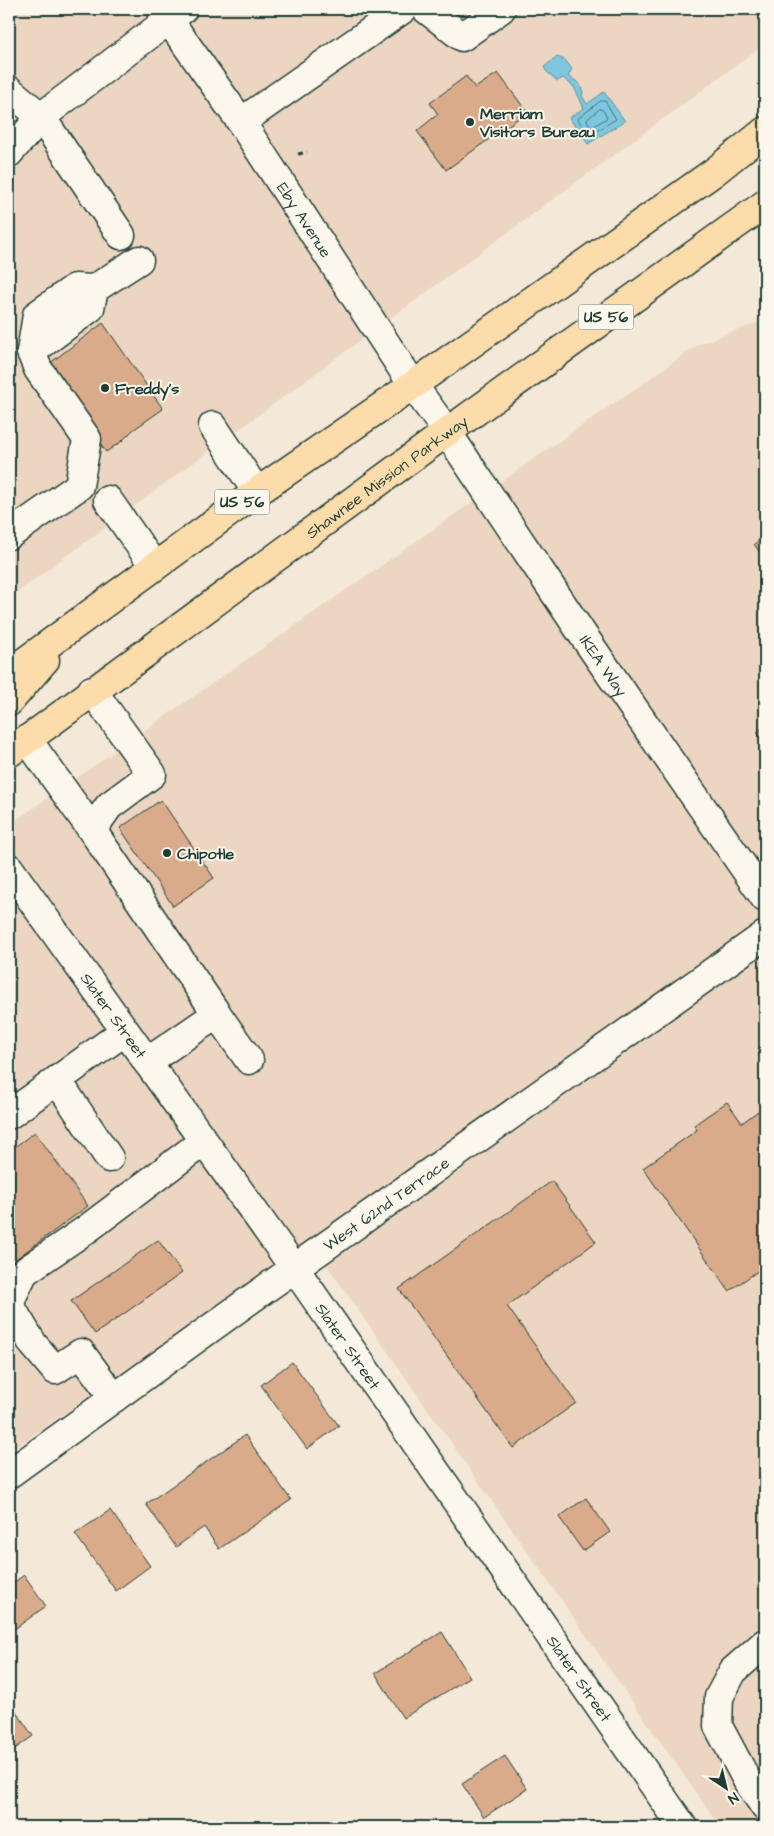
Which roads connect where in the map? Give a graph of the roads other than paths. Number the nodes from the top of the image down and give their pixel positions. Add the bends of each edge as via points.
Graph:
1 (403, 9) edge
2 (426, 9) edge
3 (501, 9) edge
4 (171, 12) edge
5 (9, 90) edge
6 (41, 117) junction
7 (241, 122) junction
8 (765, 131) edge
9 (9, 153) edge
10 (765, 204) edge
11 (121, 235) dead end
12 (138, 260) dead end
13 (413, 385) junction
14 (213, 426) dead end
15 (446, 432) junction
16 (257, 492) junction
17 (108, 500) dead end
18 (9, 535) edge
19 (154, 566) junction
20 (75, 624) junction
21 (9, 673) edge
22 (92, 690) junction
23 (9, 702) edge
24 (18, 746) edge
25 (92, 830) junction
26 (9, 868) edge
27 (765, 898) edge
28 (765, 935) edge
29 (217, 1014) junction
30 (125, 1031) junction
31 (249, 1060) dead end
32 (148, 1062) junction
33 (57, 1080) junction
34 (9, 1115) edge
35 (204, 1141) junction
36 (110, 1158) dead end
37 (295, 1269) junction
38 (9, 1304) edge
39 (114, 1398) junction
40 (9, 1474) edge
41 (765, 1644) edge
42 (757, 1776) edge
43 (765, 1807) edge
44 (683, 1827) edge

1 - 7 street
2 - 3 street via 462,37
4 - 6 street
4 - 7 street, Eby Avenue
5 - 6 street
6 - 9 street
6 - 11 street
7 - 13 street, Eby Avenue
8 - 13 highway, US 56 via 714,172
10 - 15 highway, Shawnee Mission Parkway / US 56
12 - 18 street via 94,289 90,308 31,352 38,369 87,440 79,486
13 - 15 street, Eby Avenue
13 - 16 highway, US 56
14 - 16 street
15 - 22 highway, Shawnee Mission Parkway / US 56
15 - 27 street, IKEA Way
16 - 19 highway, US 56
17 - 19 street
19 - 20 highway, US 56
20 - 21 highway, US 56
20 - 23 highway
22 - 24 highway, Shawnee Mission Parkway / US 56
22 - 25 street via 152,774 109,806
24 - 25 street
25 - 29 street
26 - 30 street, Slater Street
28 - 37 street, West 62nd Terrace
29 - 31 street
29 - 32 street
30 - 32 street, Slater Street
30 - 33 street
32 - 35 street, Slater Street
33 - 34 street
33 - 36 street
35 - 37 street, Slater Street
35 - 38 street via 24,1272
37 - 39 street, West 62nd Terrace
37 - 44 street, Slater Street
38 - 39 street via 33,1344 55,1370 81,1353
39 - 40 street, West 62nd Terrace
41 - 42 street via 733,1671 719,1697 718,1726
42 - 43 street

